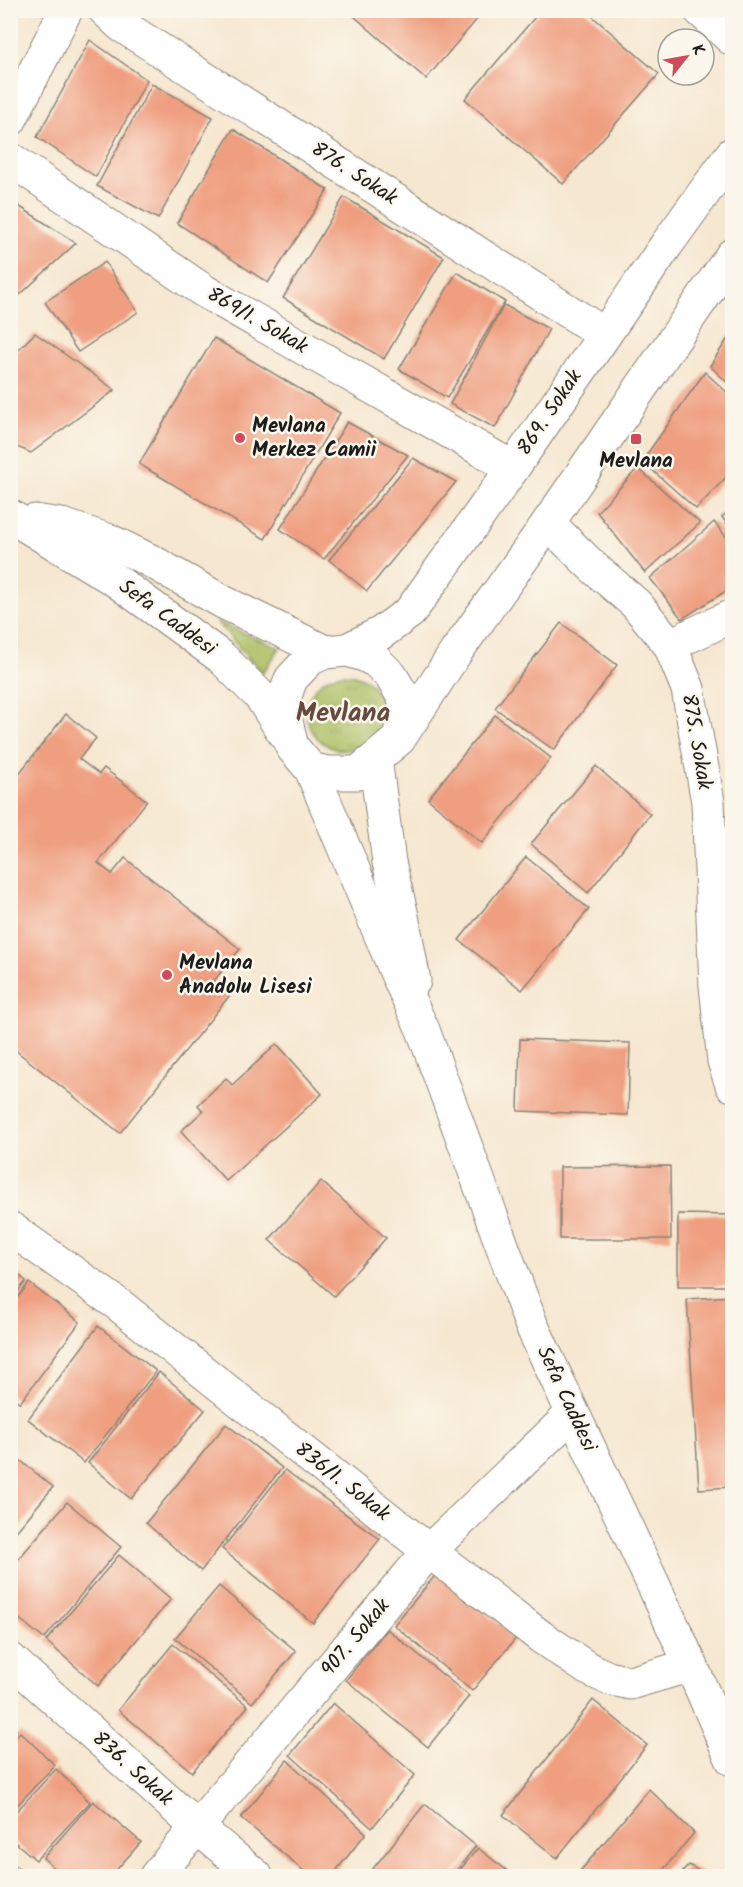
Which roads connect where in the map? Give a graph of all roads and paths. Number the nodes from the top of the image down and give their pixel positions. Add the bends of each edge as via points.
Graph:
1 (66, 10) edge
2 (105, 10) edge
3 (700, 10) edge
4 (732, 39) edge
5 (10, 120) edge
6 (732, 154) edge
7 (10, 159) edge
8 (732, 255) edge
9 (604, 334) junction
10 (513, 468) junction
11 (13, 517) edge
12 (548, 523) junction
13 (732, 616) edge
14 (670, 645) junction
15 (336, 651) junction
16 (387, 749) junction
17 (302, 758) junction
18 (423, 1030) junction
19 (732, 1085) edge
20 (10, 1228) edge
21 (572, 1414) junction
22 (429, 1551) junction
23 (10, 1659) edge
24 (691, 1665) junction
25 (732, 1759) edge
26 (197, 1827) junction
27 (156, 1876) edge
28 (256, 1876) edge

1 - 5 street
2 - 9 street, 876. Sokak via 121,24
3 - 4 street
6 - 9 street, 869. Sokak
7 - 10 street, 869/1. Sokak via 204,291
8 - 12 street
9 - 10 street, 869. Sokak
10 - 15 street, 869. Sokak via 410,612 381,633
11 - 15 street, Sefa Caddesi via 63,525 110,541 223,602
11 - 17 street, Sefa Caddesi via 118,582 221,657 261,698
12 - 14 street, 875. Sokak via 636,604
12 - 16 street
13 - 14 street
14 - 19 street, 875. Sokak via 688,689 708,802 716,986 724,1061
15 - 16 street, Sefa Caddesi via 376,661 406,701
15 - 17 street via 310,659 291,679 282,704
16 - 17 street via 358,773 328,773
16 - 18 street, Sefa Caddesi via 389,862
17 - 18 street, Sefa Caddesi
18 - 21 street, Sefa Caddesi via 531,1324
20 - 22 street, 836/1. Sokak via 119,1305
21 - 22 street, 907. Sokak
21 - 24 street, Sefa Caddesi
22 - 24 street, 836/1. Sokak via 541,1637 608,1678 630,1683
22 - 26 street, 907. Sokak
23 - 26 street, 836. Sokak
24 - 25 street, Sefa Caddesi
26 - 27 street, 907. Sokak
26 - 28 street, 836. Sokak

